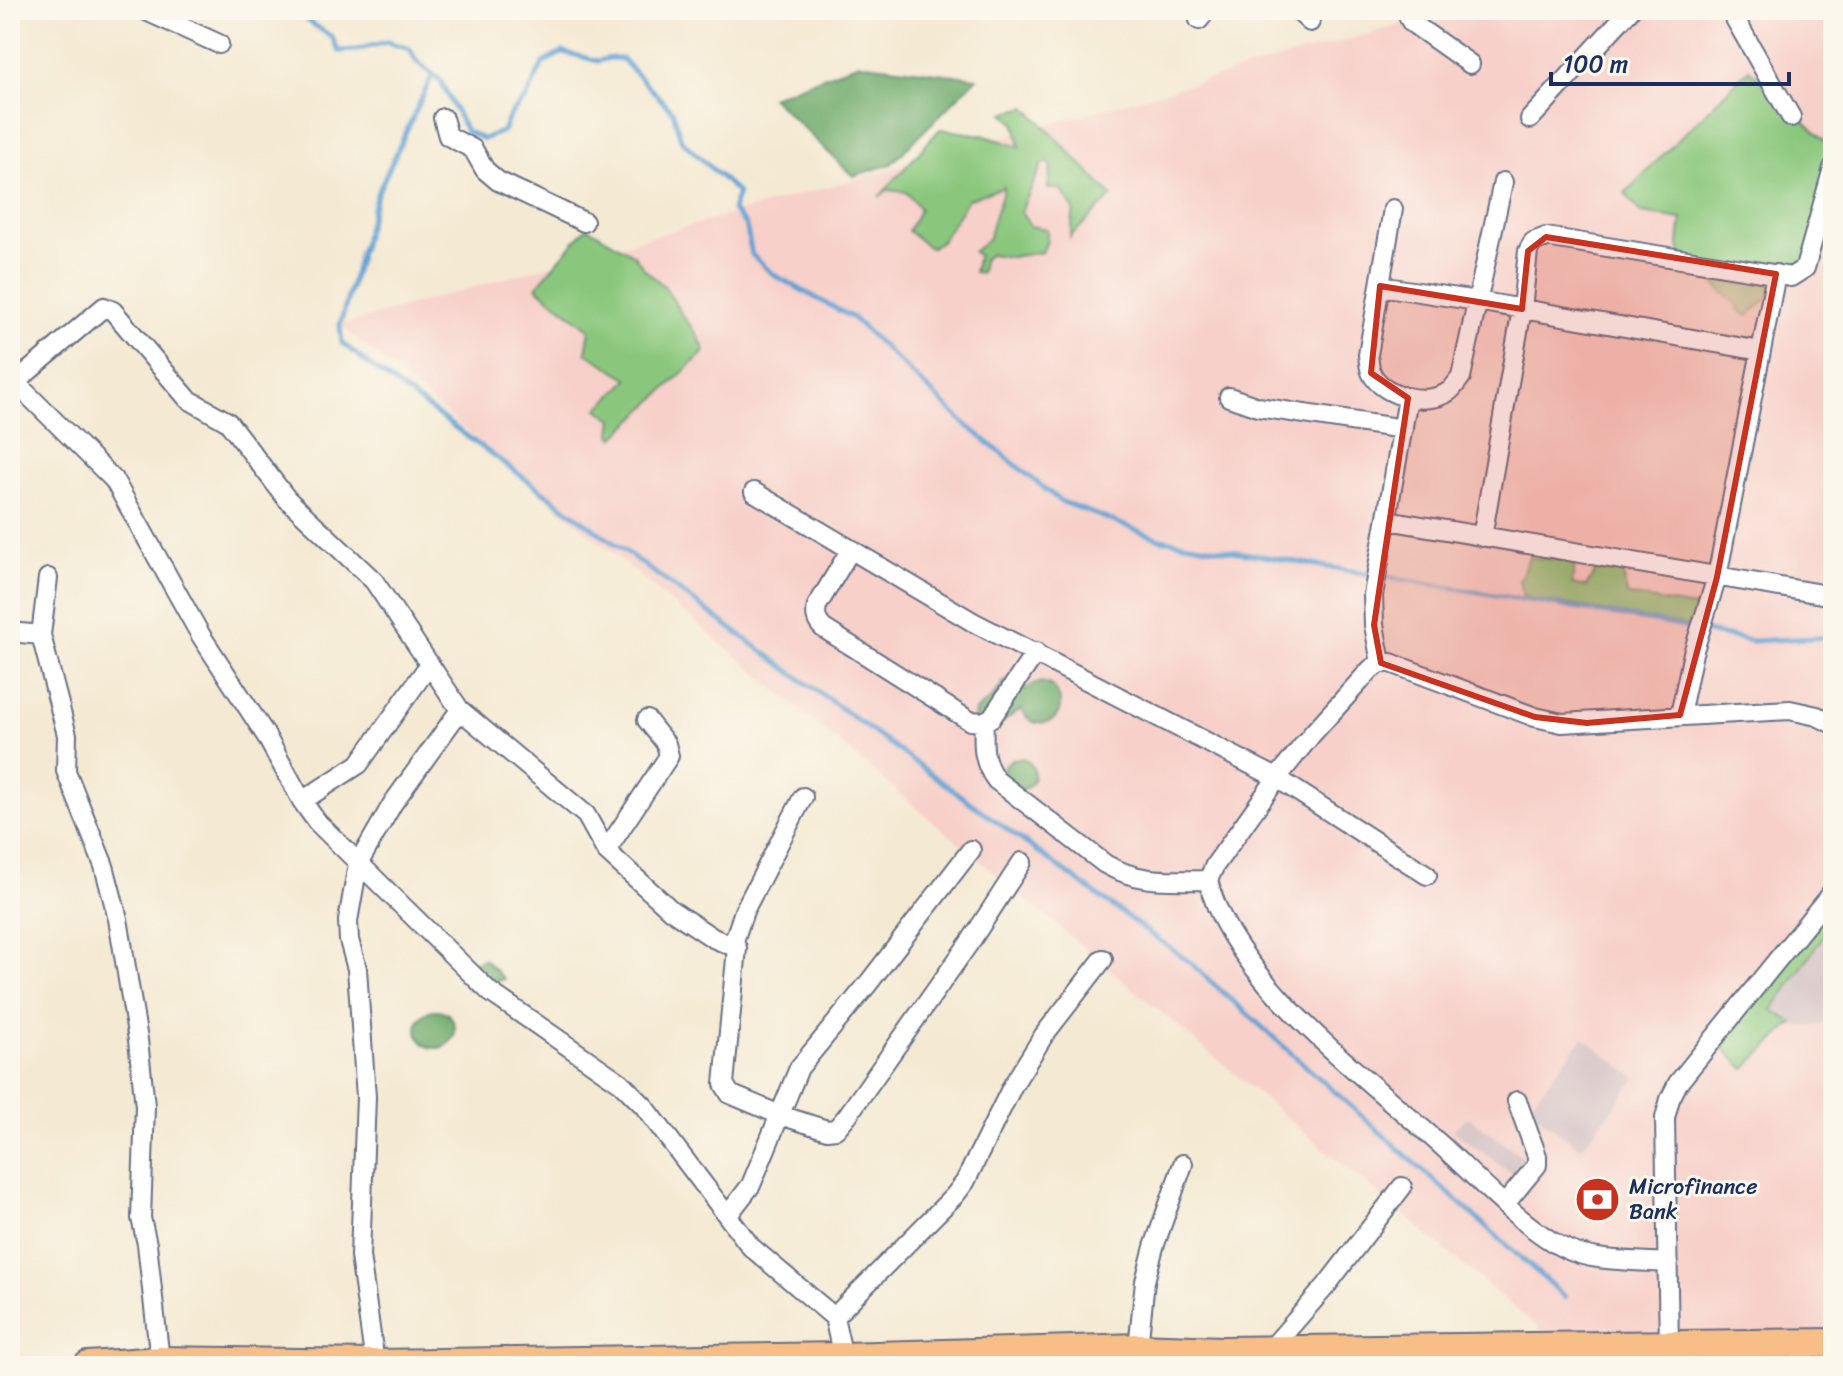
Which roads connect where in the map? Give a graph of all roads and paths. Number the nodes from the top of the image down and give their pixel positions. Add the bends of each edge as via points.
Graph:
1 (144, 10) edge
2 (1412, 10) edge
3 (1630, 10) edge
4 (1730, 10) edge
5 (219, 44) dead end
6 (1470, 64) dead end
7 (1791, 117) dead end
8 (443, 118) dead end
9 (1530, 119) dead end
10 (1833, 168) edge
11 (1503, 182) dead end
12 (1393, 209) dead end
13 (584, 222) dead end
14 (1776, 274) junction
15 (1380, 286) junction
16 (1477, 301) junction
17 (1522, 309) junction
18 (1761, 351) junction
19 (14, 379) edge
20 (1229, 397) dead end
21 (1408, 398) junction
22 (1403, 429) junction
23 (754, 492) dead end
24 (1387, 520) junction
25 (1482, 537) junction
26 (851, 549) junction
27 (1717, 577) junction
28 (48, 578) dead end
29 (1833, 596) edge
30 (10, 632) edge
31 (41, 635) junction
32 (1036, 652) junction
33 (1381, 663) junction
34 (429, 665) junction
35 (460, 710) junction
36 (1680, 715) junction
37 (647, 720) dead end
38 (984, 722) junction
39 (1833, 724) edge
40 (1277, 778) junction
41 (803, 797) dead end
42 (302, 801) junction
43 (971, 850) dead end
44 (606, 851) junction
45 (1022, 862) dead end
46 (358, 864) junction
47 (1427, 875) dead end
48 (1208, 880) junction
49 (1833, 891) edge
50 (737, 948) junction
51 (1103, 959) dead end
52 (1517, 1101) dead end
53 (780, 1115) junction
54 (1183, 1164) dead end
55 (1402, 1187) dead end
56 (1505, 1204) junction
57 (728, 1215) junction
58 (1668, 1263) junction
59 (834, 1317) junction
60 (1833, 1343) edge
61 (1669, 1346) junction
62 (1138, 1348) junction
63 (1269, 1351) junction
64 (843, 1357) junction
65 (1223, 1359) edge
66 (160, 1361) junction
67 (375, 1364) junction
68 (88, 1366) edge

1 - 5 street
2 - 6 street via 1412,23
3 - 9 street
4 - 7 street
8 - 13 street via 448,136 473,149 498,181
10 - 14 street via 1805,268 1791,277
11 - 16 street
12 - 15 street
14 - 17 street via 1546,237 1533,242 1528,251
14 - 18 street
15 - 16 street
15 - 21 street via 1368,355 1371,373 1382,386
16 - 17 street
16 - 21 street via 1461,377 1448,393
17 - 18 street
17 - 25 street
18 - 27 street
19 - 34 street via 91,316 109,308 188,399 228,422 287,499 374,581
19 - 42 street via 114,480
20 - 22 street via 1258,407
21 - 22 street
22 - 24 street
23 - 26 street
24 - 25 street
24 - 33 street via 1373,595
25 - 27 street
26 - 32 street via 973,622
26 - 38 street via 817,606 818,622 970,721
27 - 29 street
27 - 36 street
28 - 31 street
30 - 31 street
31 - 66 street via 67,735 66,771 118,919 138,1040 145,1106 141,1218
32 - 38 street
32 - 40 street
33 - 36 street via 1562,723
33 - 40 street
34 - 35 street
34 - 42 street via 359,764
35 - 44 street via 586,815
35 - 46 street via 393,803
36 - 39 street via 1790,710
37 - 44 street via 669,756
38 - 48 street via 983,753 996,780 1105,864 1143,880
40 - 47 street
40 - 48 street
41 - 50 street via 744,911 733,944
42 - 46 street
43 - 53 street via 799,1068
44 - 50 street via 671,910
45 - 53 street via 842,1123 827,1130
46 - 57 street via 490,992 621,1083
46 - 67 street via 348,921 357,969 366,1097 360,1256
48 - 56 street via 1227,929 1257,973 1324,1042
49 - 58 street via 1670,1099 1665,1118
50 - 53 street via 724,1084 730,1094
51 - 59 street via 1036,1047 965,1182
52 - 56 street via 1537,1165
53 - 57 street via 751,1185
54 - 62 street via 1145,1281
55 - 63 street
56 - 58 street via 1569,1251
57 - 59 street via 764,1260
58 - 61 street
59 - 64 street
60 - 61 main road
61 - 63 main road
62 - 64 main road
62 - 65 main road
63 - 65 main road
64 - 67 main road
66 - 67 main road
66 - 68 main road

